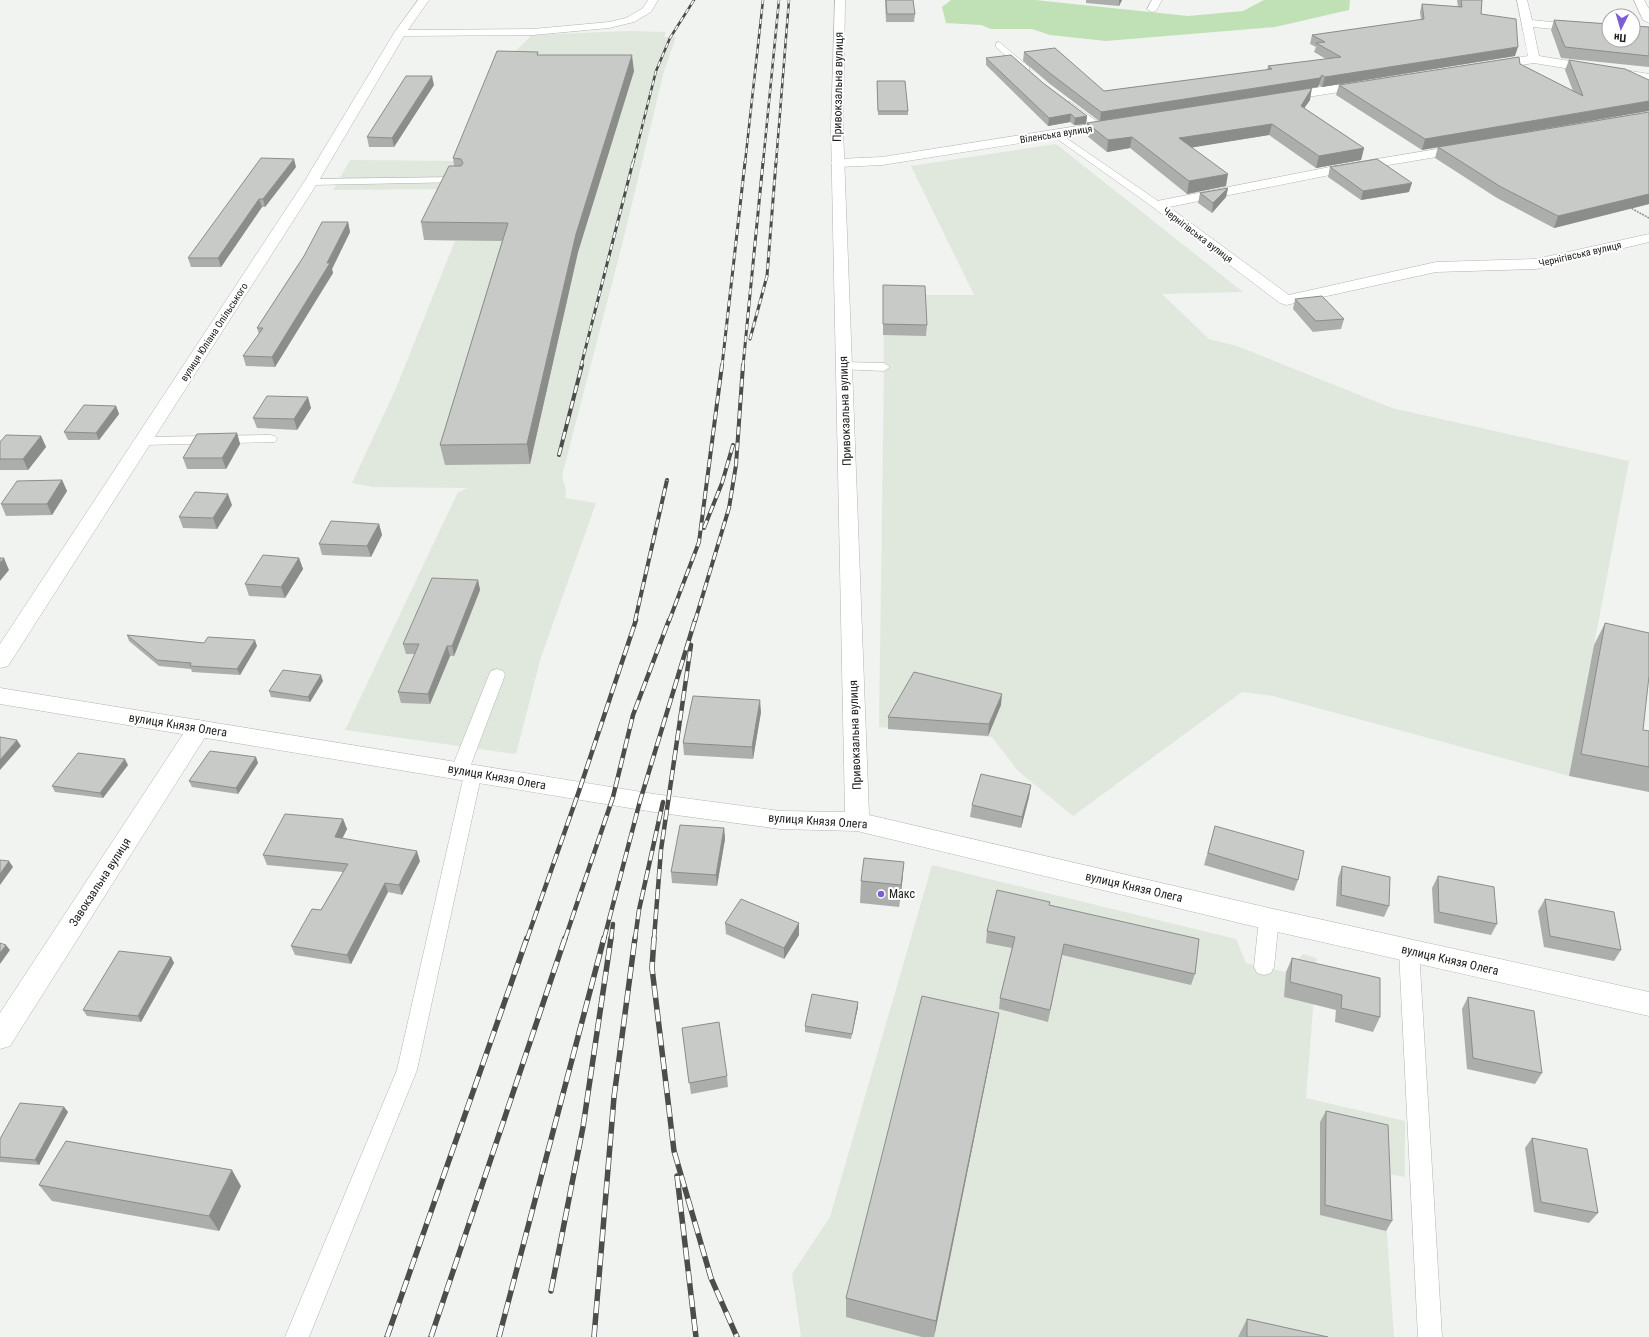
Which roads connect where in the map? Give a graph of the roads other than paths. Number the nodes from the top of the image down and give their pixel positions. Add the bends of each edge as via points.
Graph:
1 (424, 0) edge
2 (653, 0) edge
3 (840, 0) edge
4 (1522, 0) edge
5 (1639, 0) edge
6 (1649, 20) edge
7 (1528, 23) junction
8 (1601, 30) edge
9 (400, 33) junction
10 (999, 45) dead end
11 (1534, 59) junction
12 (1479, 68) edge
13 (1031, 73) edge
14 (1649, 78) edge
15 (1376, 83) edge
16 (1064, 100) edge
17 (1267, 100) edge
18 (1130, 122) edge
19 (1099, 127) junction
20 (1056, 134) junction
21 (1480, 145) edge
22 (838, 163) junction
23 (460, 180) edge
24 (311, 182) junction
25 (1157, 205) junction
26 (1649, 238) edge
27 (844, 366) junction
28 (884, 367) dead end
29 (270, 439) dead end
30 (143, 441) junction
31 (0, 661) edge
32 (497, 675) dead end
33 (0, 696) edge
34 (199, 728) junction
35 (467, 771) junction
36 (857, 822) junction
37 (1268, 918) junction
38 (1409, 950) junction
39 (1264, 967) dead end
40 (1649, 1004) edge
41 (0, 1037) edge
42 (297, 1337) edge
43 (1430, 1337) edge

1 - 9 street, вулиця Юліана Опільського
2 - 9 street via 647,10 630,20 602,26 533,32
3 - 22 street, Привокзальна вулиця
4 - 7 street
5 - 6 street
7 - 8 street
7 - 11 street
9 - 24 street, вулиця Юліана Опільського
10 - 13 lane
11 - 12 street
11 - 14 street
15 - 17 street
16 - 19 lane
18 - 19 street, Віленська вулиця
19 - 20 street, Віленська вулиця
20 - 22 street, Віленська вулиця via 882,161
20 - 25 lane
21 - 25 street, Чернігівська вулиця
22 - 27 street, Привокзальна вулиця
23 - 24 lane
24 - 30 street, вулиця Юліана Опільського
25 - 26 street, Чернігівська вулиця via 1286,300 1436,267 1536,264
27 - 28 lane
27 - 36 street, Привокзальна вулиця
29 - 30 lane
30 - 31 street, вулиця Юліана Опільського
32 - 35 lane
33 - 34 street, вулиця Князя Олега
34 - 35 street, вулиця Князя Олега
34 - 41 street, Завокзальна вулиця
35 - 36 street, вулиця Князя Олега via 633,800 773,819
35 - 42 lane via 407,1070
36 - 37 street, вулиця Князя Олега
37 - 38 street, вулиця Князя Олега
37 - 39 lane
38 - 40 street, вулиця Князя Олега
38 - 43 lane

